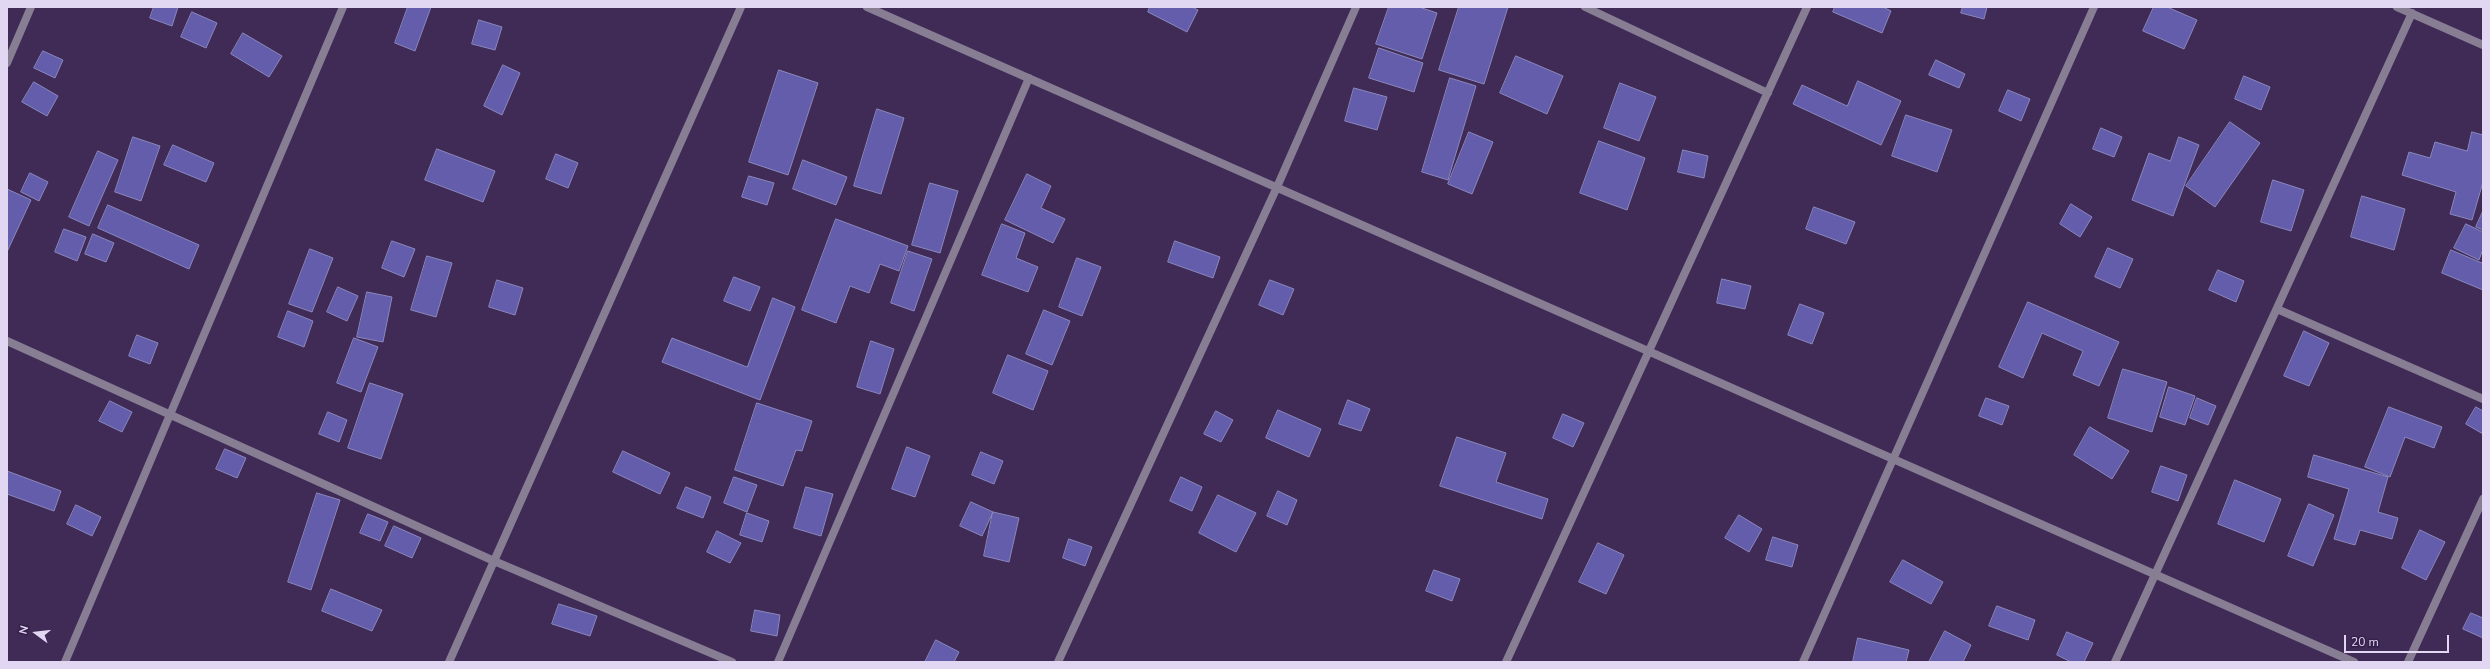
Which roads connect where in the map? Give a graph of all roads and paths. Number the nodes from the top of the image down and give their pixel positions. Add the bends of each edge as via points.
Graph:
1 (31, 7) edge
2 (343, 7) edge
3 (741, 7) edge
4 (867, 7) edge
5 (1356, 7) edge
6 (1585, 7) edge
7 (1807, 7) edge
8 (2094, 7) edge
9 (2397, 7) edge
10 (2412, 13) junction
11 (2483, 45) edge
12 (7, 62) edge
13 (1029, 78) junction
14 (1768, 93) junction
15 (1277, 187) junction
16 (2277, 309) junction
17 (7, 341) edge
18 (1649, 352) junction
19 (2483, 399) edge
20 (170, 414) junction
21 (1894, 459) junction
22 (2483, 499) edge
23 (494, 561) junction
24 (2155, 574) junction
25 (65, 662) edge
26 (449, 662) edge
27 (732, 662) edge
28 (778, 662) edge
29 (1058, 662) edge
30 (1506, 662) edge
31 (1803, 662) edge
32 (2115, 662) edge
33 (2354, 662) edge
34 (2408, 662) edge

1 - 12 street
2 - 20 street
3 - 23 street
4 - 13 street
5 - 15 street
6 - 14 street
7 - 14 street
8 - 21 street
9 - 10 street
10 - 11 street
10 - 16 street
13 - 15 street
13 - 28 street
14 - 18 street
15 - 18 street
15 - 29 street
16 - 19 street
16 - 24 street
17 - 20 street
18 - 21 street
18 - 30 street
20 - 23 street
20 - 25 street
21 - 24 street
21 - 31 street
22 - 34 street
23 - 26 street
23 - 27 street
24 - 32 street
24 - 33 street

